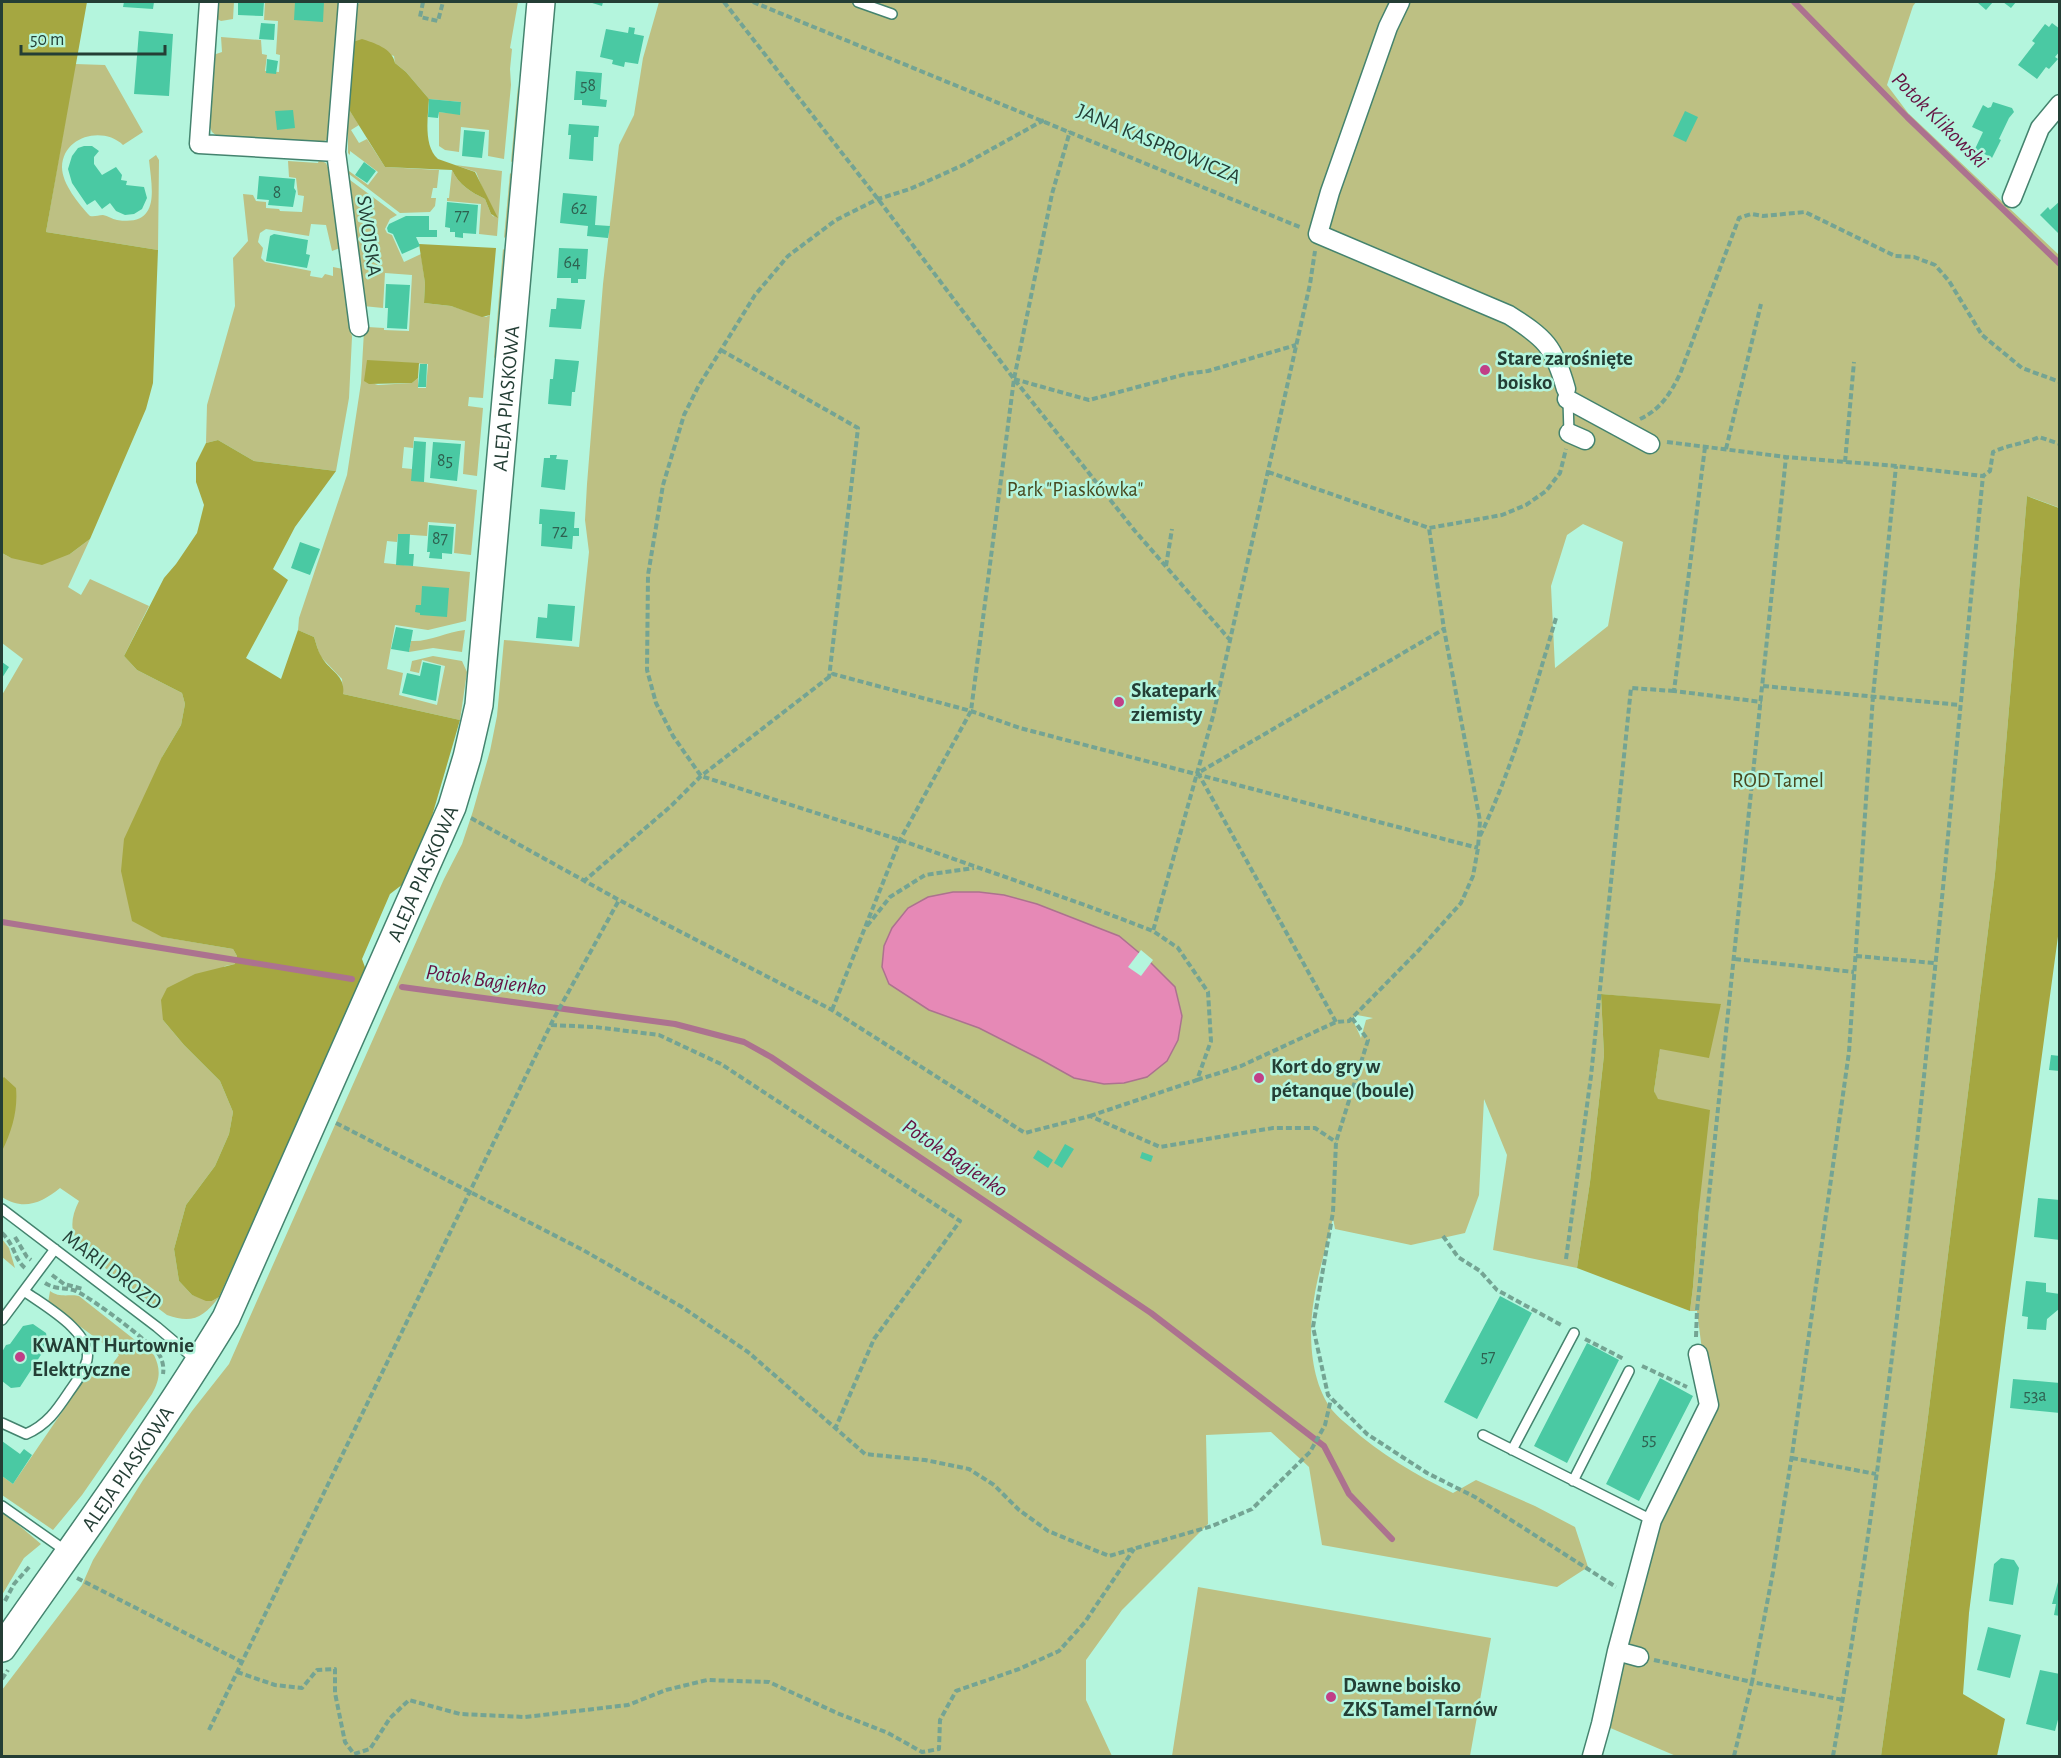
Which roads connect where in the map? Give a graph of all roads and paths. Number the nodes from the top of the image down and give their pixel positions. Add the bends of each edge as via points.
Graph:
1 (209, 2) edge
2 (348, 2) edge
3 (423, 2) edge
4 (443, 2) edge
5 (541, 2) edge
6 (723, 2) edge
7 (753, 2) edge
8 (858, 2) edge
9 (1400, 2) edge
10 (892, 14) dead end
11 (2060, 104) edge
12 (1045, 120) junction
13 (1070, 131) junction
14 (336, 152) junction
15 (2012, 198) dead end
16 (878, 199) junction
17 (1318, 234) junction
18 (1761, 304) dead end
19 (359, 327) dead end
20 (1296, 345) junction
21 (722, 350) junction
22 (1854, 362) dead end
23 (1014, 379) junction
24 (2060, 381) edge
25 (1567, 394) junction
26 (1636, 420) dead end
27 (1577, 437) joint
28 (1655, 442) joint
29 (2060, 444) edge
30 (1705, 447) junction
31 (1726, 449) junction
32 (1786, 457) junction
33 (1845, 462) junction
34 (1896, 466) junction
35 (1268, 472) junction
36 (1983, 476) junction
37 (1429, 528) junction
38 (1172, 529) dead end
39 (1166, 566) junction
40 (1556, 618) dead end
41 (1444, 629) junction
42 (1230, 640) junction
43 (829, 678) junction
44 (1763, 686) junction
45 (1674, 691) junction
46 (1873, 696) junction
47 (1762, 702) junction
48 (1960, 705) junction
49 (971, 711) junction
50 (1198, 773) junction
51 (701, 776) junction
52 (452, 807) junction
53 (900, 840) junction
54 (1478, 840) junction
55 (1478, 848) junction
56 (974, 867) junction
57 (583, 882) junction
58 (619, 900) junction
59 (1153, 931) junction
60 (862, 932) junction
61 (1856, 956) junction
62 (1735, 959) junction
63 (1934, 963) junction
64 (1854, 972) junction
65 (832, 1010) junction
66 (1352, 1018) junction
67 (1336, 1022) junction
68 (552, 1023) junction
69 (1197, 1080) junction
70 (1090, 1116) junction
71 (330, 1119) dead end
72 (1336, 1142) junction
73 (471, 1191) junction
74 (2, 1209) edge
75 (2, 1233) edge
76 (13, 1235) dead end
77 (1443, 1236) dead end
78 (55, 1250) junction
79 (27, 1257) dead end
80 (1566, 1259) dead end
81 (36, 1276) junction
82 (64, 1284) dead end
83 (85, 1289) dead end
84 (24, 1291) junction
85 (101, 1300) dead end
86 (2, 1320) edge
87 (1574, 1333) junction
88 (149, 1337) dead end
89 (1698, 1354) joint
90 (199, 1362) junction
91 (1629, 1371) dead end
92 (163, 1378) dead end
93 (1689, 1389) dead end
94 (1331, 1399) junction
95 (2, 1423) edge
96 (835, 1429) junction
97 (1483, 1435) dead end
98 (1512, 1450) junction
99 (1792, 1458) junction
100 (1876, 1474) junction
101 (1573, 1480) junction
102 (2, 1506) edge
103 (1652, 1520) junction
104 (1134, 1548) junction
105 (70, 1564) junction
106 (1631, 1597) junction
107 (1617, 1652) junction
108 (1639, 1657) joint
109 (6, 1658) edge
110 (242, 1662) junction
111 (237, 1672) junction
112 (2, 1679) edge
113 (1752, 1682) junction
114 (1843, 1700) junction
115 (209, 1730) dead end
116 (1592, 1756) edge
117 (1734, 1756) edge
118 (1833, 1756) edge

1 - 14 street via 199,144
2 - 14 street, SWOJSKA
3 - 4 path via 420,17 438,21
5 - 52 street, ALEJA PIASKOWA via 479,705
6 - 16 path
7 - 12 path, JANA KASPROWICZA
8 - 10 lane
9 - 17 street via 1384,38
11 - 15 street via 2040,128
12 - 13 path, JANA KASPROWICZA
12 - 16 path via 961,166
13 - 17 path, JANA KASPROWICZA
13 - 23 path via 1052,194
14 - 19 street, SWOJSKA
16 - 21 path via 836,220 788,256 755,295
16 - 23 path
17 - 20 path
17 - 25 street via 1509,315 1530,328 1548,344
18 - 31 path
20 - 23 path via 1218,369 1089,400
20 - 35 path
21 - 43 path via 858,428
21 - 51 path via 684,415 663,485 648,575 647,670 656,703
22 - 33 path
23 - 39 path
23 - 49 path
24 - 26 path via 2022,368 1982,334 1935,265 1914,257 1895,256 1804,212 1751,214 1739,218 1670,394 1658,409
25 - 27 lane
25 - 28 street
27 - 37 path via 1560,473 1546,491 1526,505 1502,515
28 - 30 path
29 - 36 path via 2039,437 2002,448 1993,452 1990,471
30 - 31 path
30 - 45 path
31 - 32 path
32 - 33 path
32 - 44 path
33 - 34 path
34 - 36 path
34 - 46 path
35 - 37 path
35 - 42 path
36 - 48 path
37 - 41 path
38 - 39 path
39 - 42 path
40 - 54 path via 1499,798
41 - 50 path
41 - 54 path via 1480,821
42 - 50 path
43 - 49 path via 833,674
43 - 51 path
44 - 46 path
44 - 47 path
45 - 47 path
45 - 80 path via 1631,688 1591,1076
46 - 48 path
46 - 61 path
47 - 62 path
48 - 63 path
49 - 50 path via 1020,728
49 - 53 path
50 - 55 path
50 - 59 path
50 - 67 path
51 - 53 path
51 - 57 path
52 - 57 path
52 - 90 street, ALEJA PIASKOWA via 226,1318
53 - 56 path
53 - 60 path
54 - 55 path
55 - 66 path via 1473,876 1461,903
56 - 59 path
56 - 60 path via 925,875 890,897
57 - 58 path
58 - 65 path
58 - 68 path
59 - 69 path via 1178,948 1208,992 1210,1041
60 - 65 path
61 - 63 path
61 - 64 path
62 - 64 path
62 - 89 path via 1697,1310
63 - 100 path via 1921,1119
64 - 99 path via 1849,1053
65 - 70 path via 1025,1133
66 - 67 path
66 - 72 path via 1368,1040
67 - 69 path via 1241,1066
68 - 73 path
68 - 96 path via 659,1035 701,1054 960,1221 874,1339
69 - 70 path
70 - 72 path via 1160,1147 1273,1128 1315,1128
71 - 73 path
72 - 94 path via 1334,1205 1313,1327
73 - 96 path via 682,1307 748,1352
73 - 110 path
74 - 78 lane, MARII DROZD
75 - 81 path via 15,1248 19,1263
76 - 79 path
77 - 87 path via 1458,1257 1480,1271 1497,1290
78 - 81 lane
78 - 90 lane, MARII DROZD
81 - 84 lane
81 - 92 path via 52,1288 75,1291 88,1298 146,1342 160,1357
82 - 83 path
84 - 86 lane
84 - 95 lane via 76,1329 85,1342 88,1357 84,1371 39,1428 26,1434
85 - 88 path
87 - 93 path
87 - 98 lane
89 - 103 street via 1709,1405
90 - 105 street, ALEJA PIASKOWA
91 - 101 lane
94 - 104 path via 1325,1425 1310,1452 1252,1509 1212,1526
94 - 106 path via 1367,1434 1427,1473 1475,1497
96 - 104 path via 865,1454 969,1468 1048,1531 1090,1549 1109,1556
97 - 98 lane
98 - 101 lane
99 - 100 path
99 - 113 path
100 - 114 path
101 - 103 lane
102 - 105 lane
103 - 106 street
104 - 111 path via 1085,1622 1059,1651 956,1691 940,1720 939,1749 922,1752 888,1733 769,1682 707,1680 628,1705 525,1717 460,1714 409,1700 390,1719 370,1749 354,1754 345,1742 335,1693 335,1669 317,1670 302,1688 275,1685
105 - 109 street, ALEJA PIASKOWA
105 - 110 path
106 - 107 street
107 - 108 street
107 - 116 street
108 - 113 path
109 - 112 path
110 - 111 path
111 - 115 path
113 - 114 path
113 - 117 path
114 - 118 path

